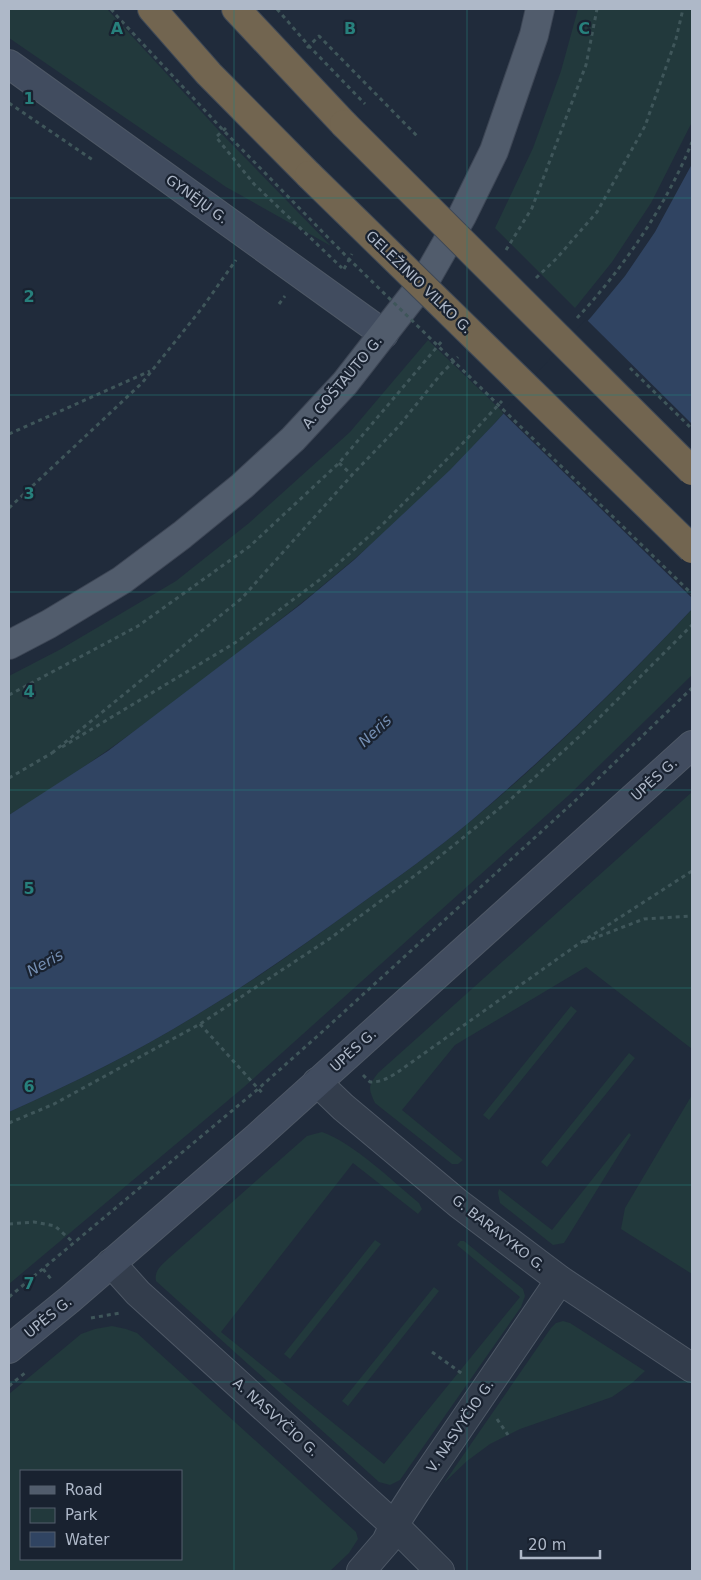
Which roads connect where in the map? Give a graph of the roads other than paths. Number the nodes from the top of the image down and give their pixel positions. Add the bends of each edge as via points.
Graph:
1 (152, 9) edge
2 (236, 9) edge
3 (540, 9) edge
4 (9, 64) edge
5 (384, 334) junction
6 (692, 471) edge
7 (692, 549) edge
8 (9, 645) edge
9 (692, 745) edge
10 (318, 1082) junction
11 (111, 1263) junction
12 (560, 1280) junction
13 (9, 1349) edge
14 (692, 1368) edge
15 (394, 1525) junction
16 (360, 1571) edge
17 (440, 1571) edge

1 - 7 highway, GELEŽINIO VILKO G., bridge via 245,111
2 - 6 highway, bridge via 344,124
3 - 5 main road, A. GOŠTAUTO G. via 494,151 426,279
4 - 5 street, GYNĖJŲ G.
5 - 8 main road, A. GOŠTAUTO G. via 293,440 242,486 122,580
9 - 10 street, UPĖS G.
10 - 11 street, UPĖS G.
10 - 12 street, G. BARAVYKO G. via 343,1107 459,1204
11 - 13 street, UPĖS G.
11 - 15 street, A. NASVYČIO G. via 138,1292
12 - 14 street, G. BARAVYKO G.
12 - 15 street, V. NASVYČIO G.
15 - 16 street, V. NASVYČIO G. via 386,1542
15 - 17 street, A. NASVYČIO G.

